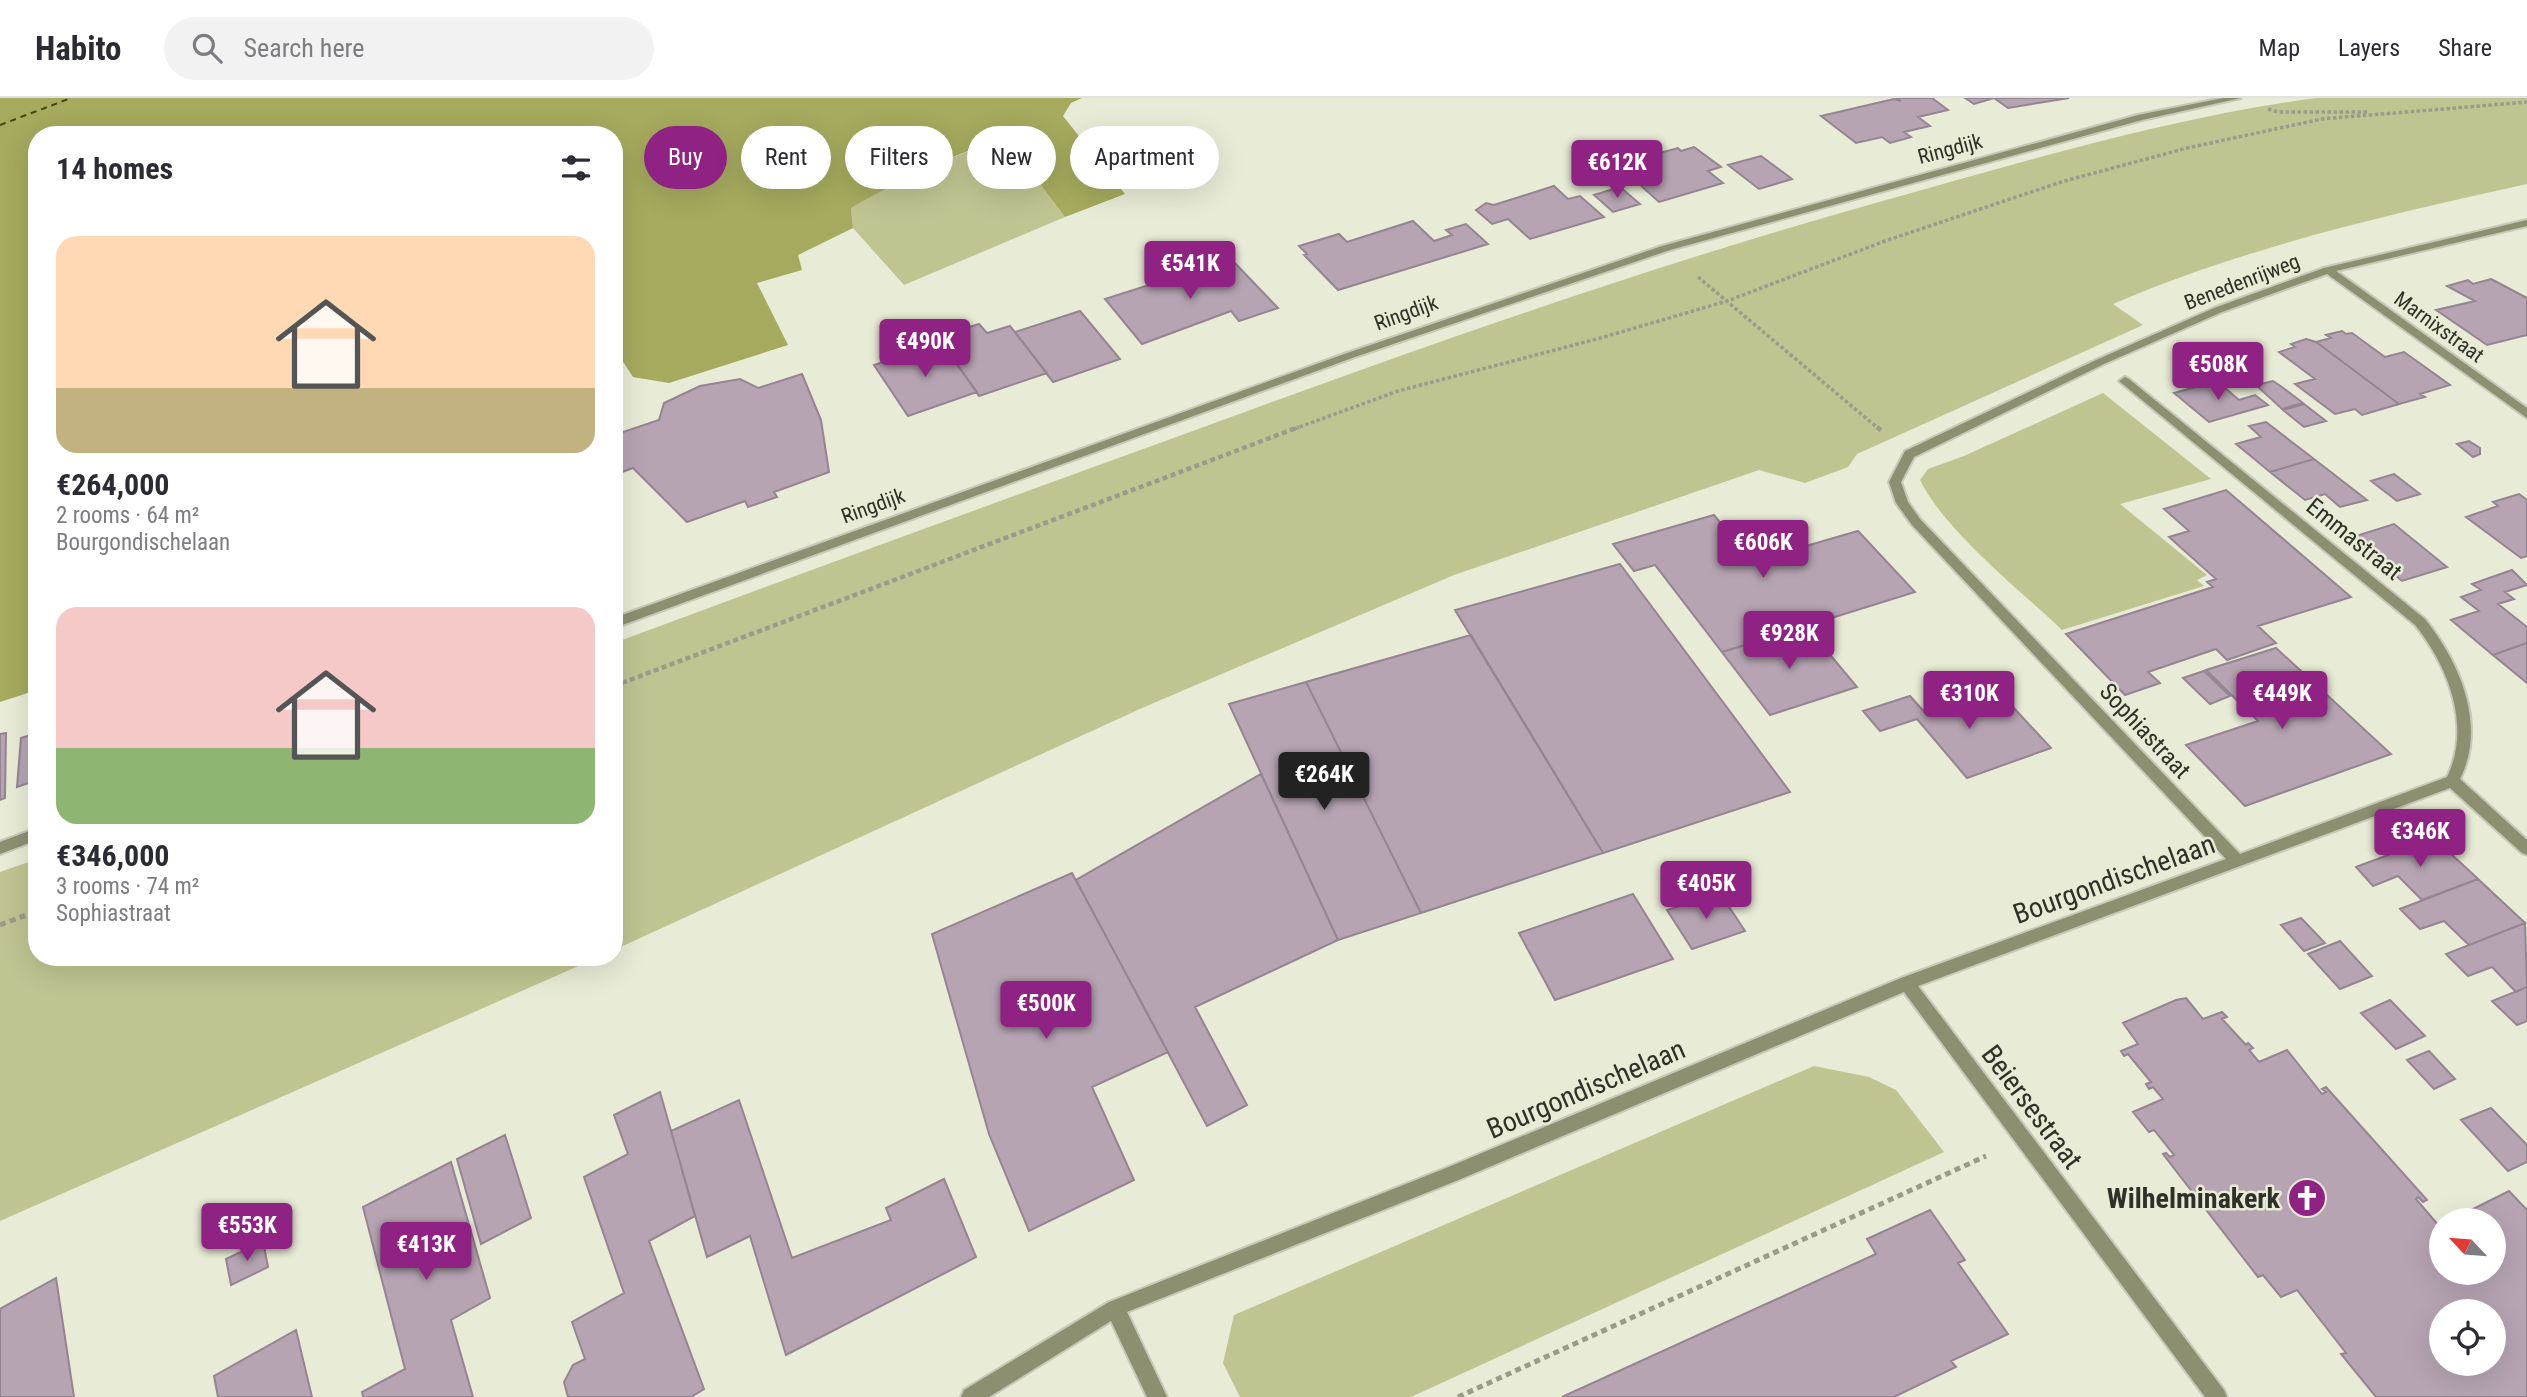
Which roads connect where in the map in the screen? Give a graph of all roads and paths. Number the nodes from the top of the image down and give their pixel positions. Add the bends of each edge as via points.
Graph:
1 (2230, 98) edge
2 (2237, 98) edge
3 (2527, 102) edge
4 (2378, 113) junction
5 (2194, 139) dead end
6 (2187, 148) junction
7 (2527, 223) edge
8 (2328, 270) junction
9 (1695, 274) dead end
10 (1727, 301) junction
11 (2124, 382) dead end
12 (2527, 414) edge
13 (1909, 454) junction
14 (623, 620) edge
15 (623, 683) edge
16 (2452, 781) junction
17 (28, 837) edge
18 (0, 848) edge
19 (2527, 849) edge
20 (2237, 861) junction
21 (28, 914) edge
22 (0, 925) edge
23 (1906, 983) junction
24 (2023, 1139) junction
25 (1115, 1308) junction
26 (971, 1397) edge
27 (1157, 1397) edge
28 (1458, 1397) edge
29 (2217, 1397) edge

1 - 2 street, Ringdijk
1 - 4 path via 2278,112
1 - 14 street, Ringdijk via 2141,117 1666,248 1436,325
3 - 4 path
4 - 6 path
5 - 6 path
6 - 10 path via 2061,182
7 - 8 street, Benedenrijweg
8 - 12 street, Marnixstraat
8 - 13 street, Benedenrijweg via 2218,310
9 - 10 path
10 - 13 path
10 - 15 path via 1398,391
11 - 16 street, Emmastraat via 2420,622 2442,652 2457,696 2466,741 2462,766
13 - 20 street, Sophiastraat via 1895,482 1902,503 1916,522
16 - 19 street
16 - 20 street
17 - 18 street
20 - 23 street, Bourgondischelaan
21 - 22 path
23 - 24 street, Beiersestraat
23 - 25 street, Bourgondischelaan via 1450,1175
24 - 28 path
24 - 29 street, Beiersestraat
25 - 26 street, Bourgondischelaan
25 - 27 street

